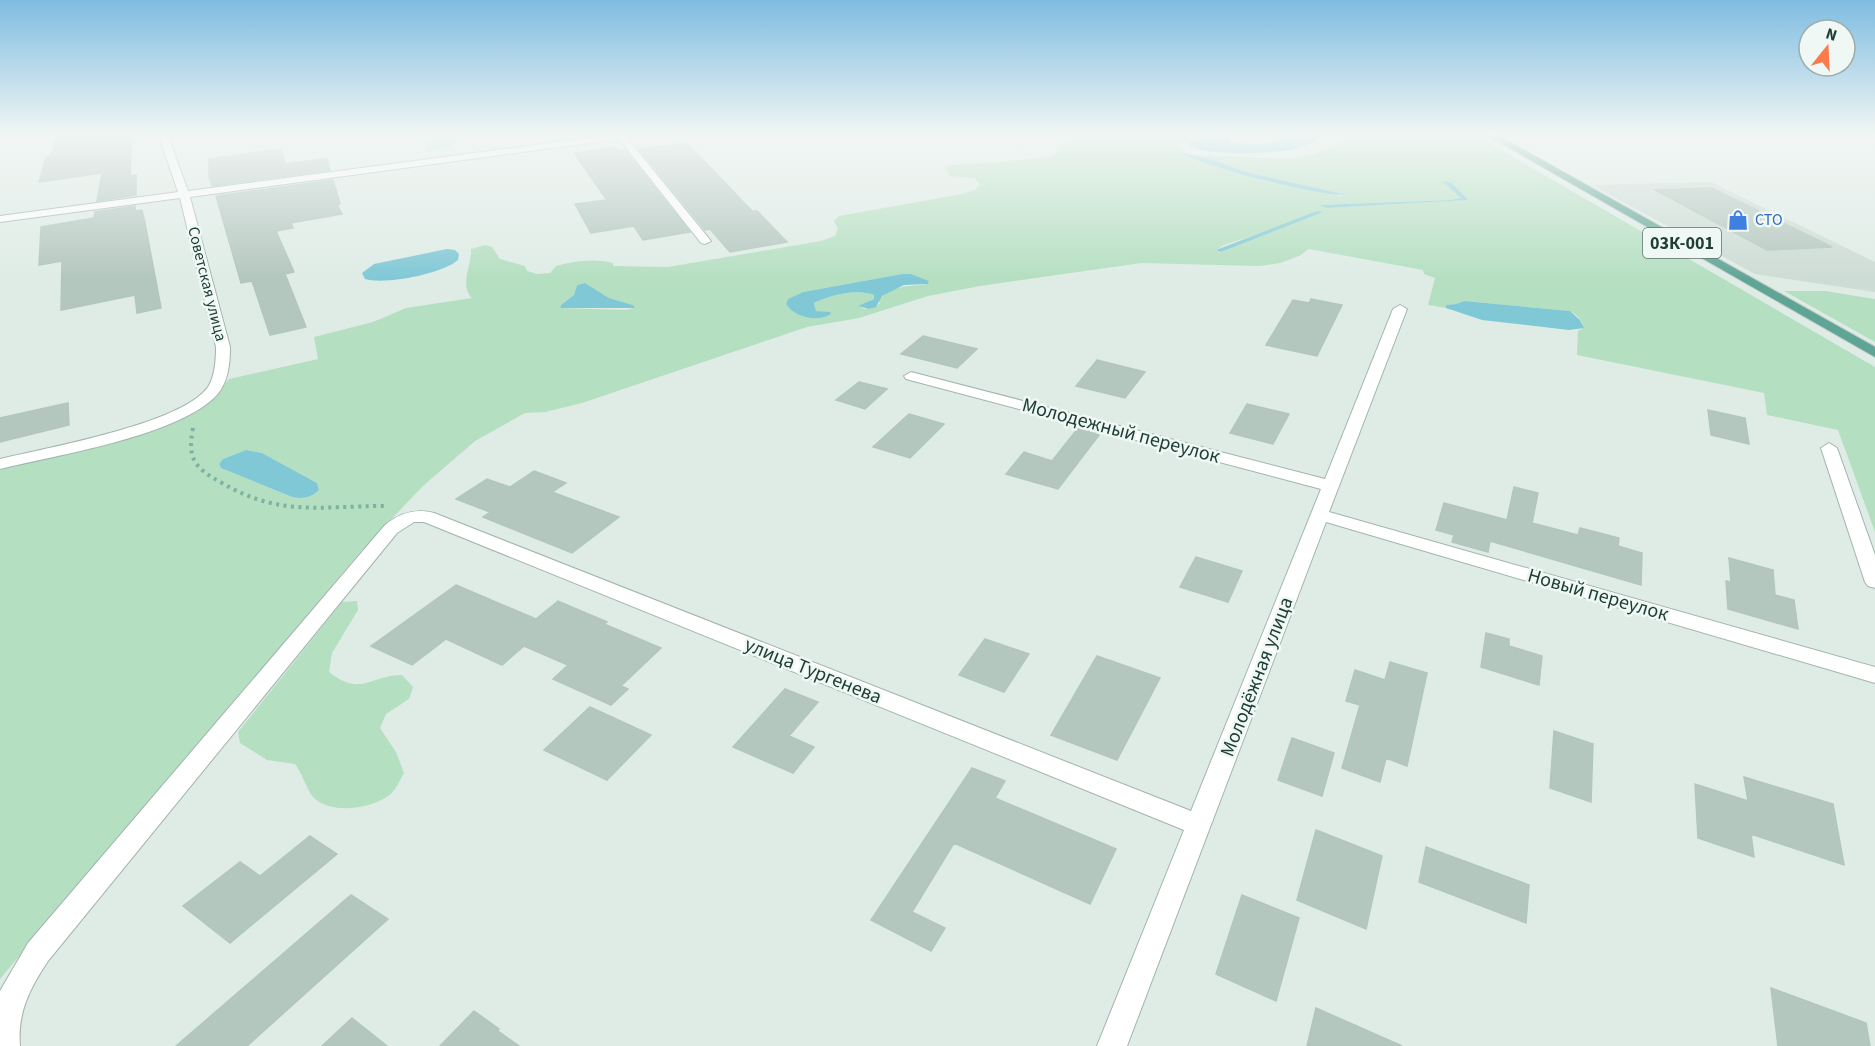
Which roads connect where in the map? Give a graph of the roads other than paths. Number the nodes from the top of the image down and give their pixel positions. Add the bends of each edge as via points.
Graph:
1 (180, 182) edge
2 (276, 182) edge
3 (658, 182) edge
4 (1574, 182) edge
5 (184, 194) junction
6 (0, 219) edge
7 (705, 240) dead end
8 (1400, 309) dead end
9 (1875, 353) edge
10 (911, 376) dead end
11 (1829, 448) dead end
12 (0, 464) edge
13 (1331, 486) junction
14 (1320, 515) junction
15 (1875, 582) edge
16 (1875, 675) edge
17 (1199, 825) junction
18 (4, 1040) edge
19 (1112, 1046) edge

1 - 5 street, Советская улица
2 - 5 street
3 - 7 street
4 - 9 main road, 03К-001
5 - 6 street
5 - 12 street, Советская улица via 223,347 217,383 198,404 175,416
8 - 13 street, Молодёжная улица
10 - 13 street, Молодежный переулок
11 - 15 street
13 - 14 street, Молодёжная улица
14 - 16 street, Новый переулок
14 - 17 street, Молодёжная улица
17 - 18 street, улица Тургенева via 422,516 404,518 38,952 14,986 7,1006
17 - 19 street, Молодёжная улица

